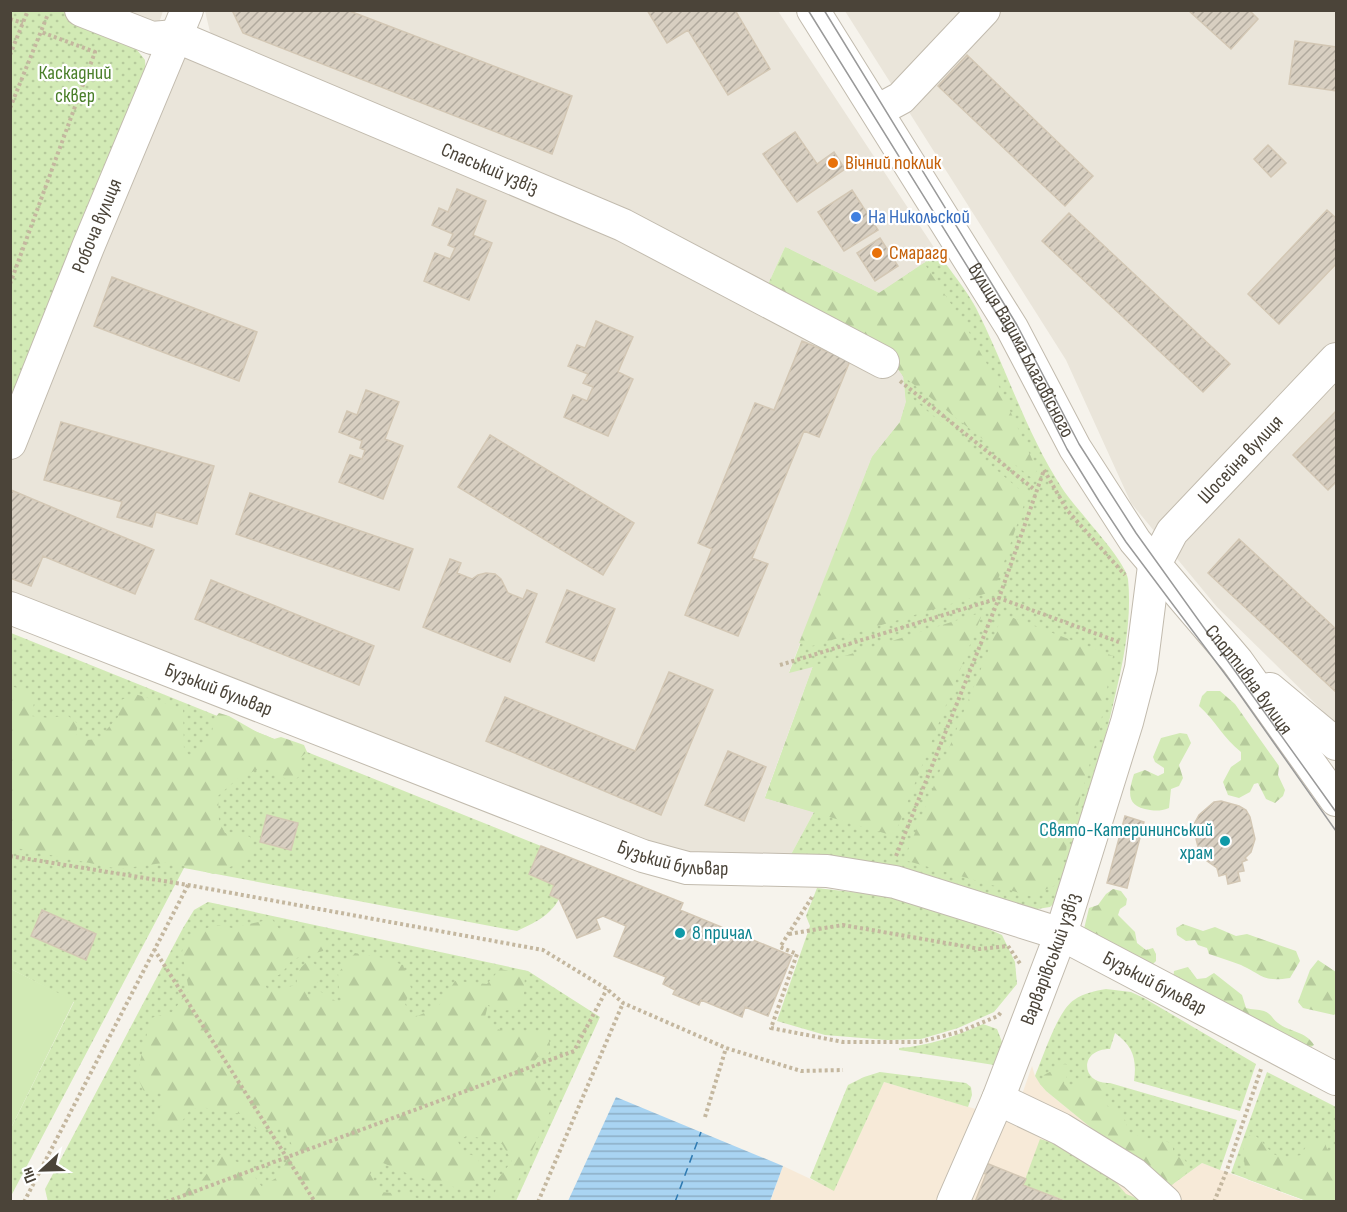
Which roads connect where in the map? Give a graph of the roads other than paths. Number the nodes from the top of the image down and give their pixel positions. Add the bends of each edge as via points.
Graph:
1 (81, 10) edge
2 (813, 10) edge
3 (984, 10) edge
4 (181, 23) edge
5 (877, 111) junction
6 (1336, 359) edge
7 (883, 362) road end
8 (10, 442) edge
9 (1154, 566) junction
10 (10, 608) edge
11 (1237, 662) junction
12 (1336, 744) edge
13 (1336, 800) edge
14 (1060, 934) junction
15 (1336, 1079) edge
16 (998, 1099) junction
17 (953, 1202) edge
18 (1165, 1202) edge

1 - 4 street, Спаський узвіз via 152,38
2 - 5 street, вулиця Вадима Благовісного
3 - 5 street via 901,98
4 - 7 street, Спаський узвіз via 623,225
4 - 8 street, Робоча вулиця
5 - 9 street, вулиця Вадима Благовісного via 1012,328 1075,448
6 - 9 street, Шосейна вулиця via 1172,532
9 - 11 street, Спортивна вулиця
9 - 14 street, Варварівський узвіз via 1141,668
10 - 14 street, Бузький бульвар via 643,856 687,868 827,871 895,882
11 - 12 street
11 - 13 street, Спортивна вулиця
14 - 15 street, Бузький бульвар
14 - 16 street, Варварівський узвіз
16 - 17 street, Варварівський узвіз
16 - 18 street via 1070,1135 1134,1174

